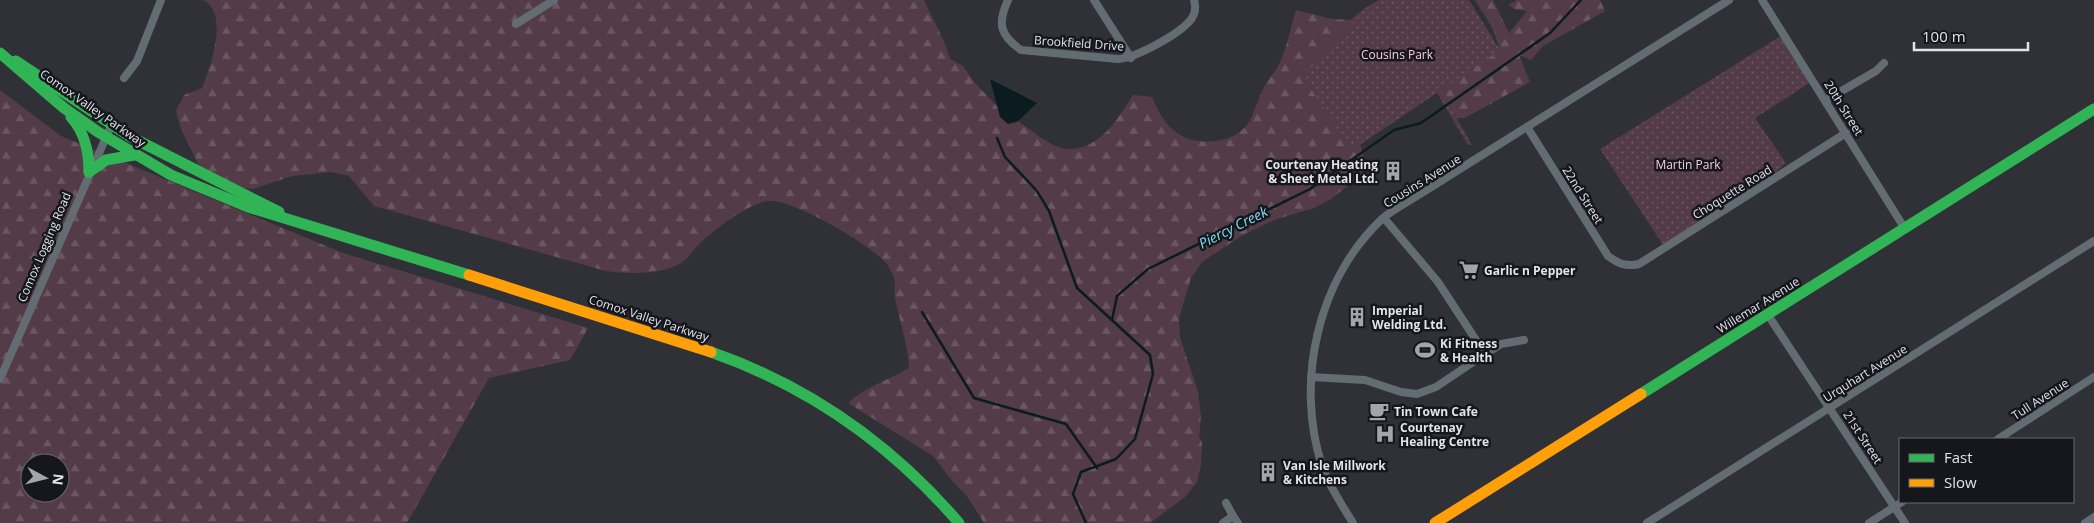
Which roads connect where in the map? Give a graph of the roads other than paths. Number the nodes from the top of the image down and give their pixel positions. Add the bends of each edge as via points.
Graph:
1 (161, 0) edge
2 (554, 0) edge
3 (1008, 0) edge
4 (1094, 0) edge
5 (1194, 0) edge
6 (1729, 0) edge
7 (1762, 0) edge
8 (516, 24) dead end
9 (0, 52) edge
10 (1130, 58) junction
11 (1884, 63) dead end
12 (124, 78) dead end
13 (1826, 100) junction
14 (60, 105) junction
15 (2094, 109) edge
16 (111, 126) junction
17 (1527, 127) junction
18 (1846, 133) junction
19 (105, 137) junction
20 (134, 155) junction
21 (89, 172) junction
22 (288, 218) junction
23 (1384, 218) junction
24 (1905, 229) junction
25 (2094, 241) edge
26 (1628, 266) joint
27 (1768, 315) junction
28 (1524, 340) dead end
29 (1485, 354) junction
30 (0, 376) edge
31 (1310, 377) junction
32 (2094, 377) edge
33 (1831, 408) junction
34 (2000, 438) edge
35 (1226, 503) dead end
36 (1900, 503) edge
37 (1895, 506) junction
38 (2094, 517) edge
39 (1236, 520) edge
40 (959, 523) edge
41 (1223, 523) edge
42 (1353, 523) edge
43 (1435, 523) edge
44 (1647, 523) edge
45 (1869, 523) edge
46 (1906, 523) edge
47 (2085, 523) edge

1 - 12 street via 137,61
2 - 8 street
3 - 10 street, Brookfield Drive via 1002,13 1002,30 1008,40 1021,50
4 - 10 street
5 - 10 street, Brookfield Drive via 1196,9 1191,19
6 - 17 street, Cousins Avenue
7 - 13 street, 20th Street
9 - 14 main road, Comox Valley Parkway
9 - 16 main road, Comox Valley Parkway
11 - 13 street
13 - 18 street, 20th Street
14 - 19 main road, Comox Valley Parkway
14 - 21 main road via 78,124 86,139
15 - 24 main road, Willemar Avenue
16 - 19 street, Comox Logging Road
16 - 22 main road, Comox Valley Parkway via 195,171 255,198
17 - 23 street, Cousins Avenue
17 - 26 street, 22nd Street via 1608,256
18 - 24 street, 20th Street
18 - 26 street, Choquette Road via 1639,264
19 - 20 main road, Comox Valley Parkway
19 - 21 street, Comox Logging Road
20 - 21 main road via 106,160
20 - 22 main road, Comox Valley Parkway via 197,188 250,209
21 - 30 street, Comox Logging Road
22 - 40 main road, Comox Valley Parkway via 702,350 770,377 822,405 867,436 907,469
23 - 29 street via 1438,282
23 - 31 street, Cousins Avenue via 1369,233 1332,293 1316,338
24 - 27 main road, Willemar Avenue
25 - 33 street, Urquhart Avenue
27 - 33 street, 21st Street
27 - 43 main road, Willemar Avenue
28 - 29 street via 1501,344
29 - 31 street via 1436,387 1417,394 1365,380
31 - 42 street, Cousins Avenue via 1310,408 1323,468
32 - 34 street, Tull Avenue
33 - 37 street, 21st Street
33 - 44 street, Urquhart Avenue
35 - 39 street
36 - 37 street
37 - 45 street
37 - 46 street, 21st Street
38 - 47 street
39 - 41 street

